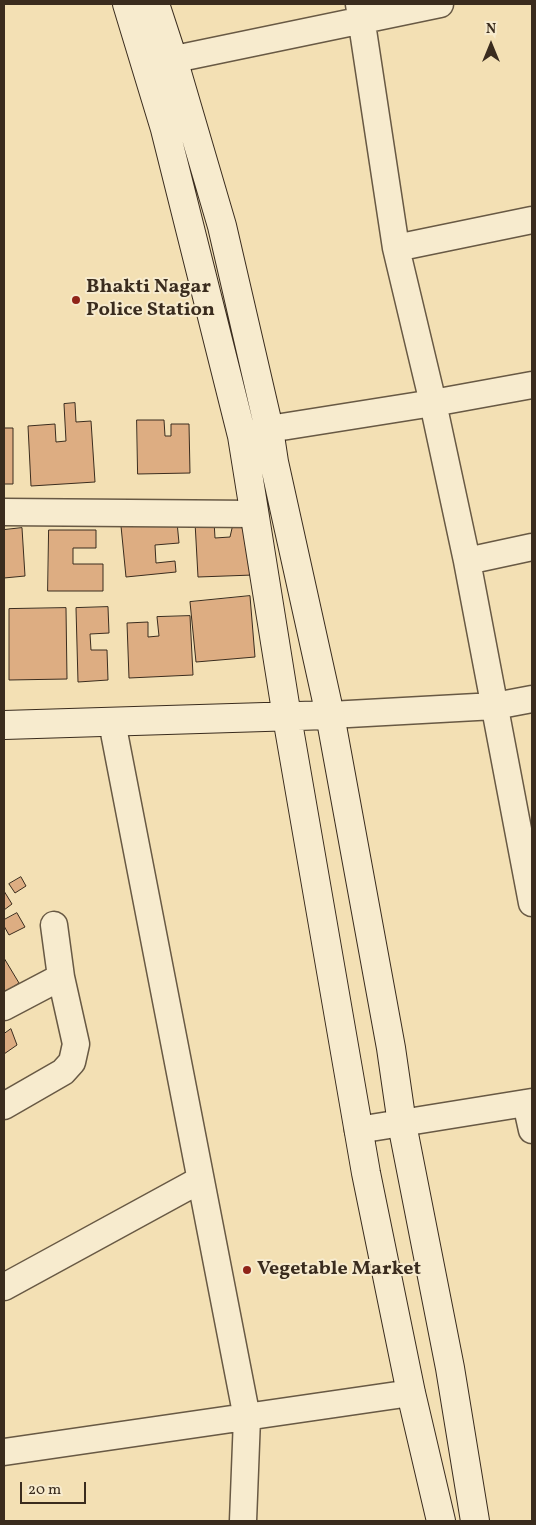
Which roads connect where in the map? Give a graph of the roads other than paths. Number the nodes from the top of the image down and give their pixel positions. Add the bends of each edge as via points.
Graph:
1 (127, 4) edge
2 (155, 4) edge
3 (440, 4) edge
4 (361, 12) edge
5 (174, 59) junction
6 (145, 65) junction
7 (532, 220) edge
8 (396, 248) junction
9 (532, 385) edge
10 (433, 403) junction
11 (269, 430) junction
12 (242, 436) junction
13 (4, 512) edge
14 (255, 514) junction
15 (532, 547) edge
16 (467, 561) junction
17 (532, 699) edge
18 (495, 706) junction
19 (330, 715) junction
20 (287, 717) junction
21 (112, 722) junction
22 (4, 725) edge
23 (532, 903) edge
24 (54, 925) dead end
25 (61, 977) junction
26 (4, 1007) edge
27 (529, 1102) edge
28 (4, 1106) edge
29 (402, 1124) junction
30 (358, 1130) junction
31 (532, 1130) edge
32 (200, 1180) junction
33 (4, 1287) edge
34 (411, 1393) junction
35 (247, 1418) junction
36 (4, 1452) edge
37 (243, 1521) edge
38 (441, 1521) edge
39 (475, 1521) edge

1 - 6 main road
2 - 5 main road
3 - 4 street
4 - 5 street
4 - 8 street
5 - 6 street
5 - 11 main road via 222,226
6 - 12 main road via 165,129
7 - 8 street
8 - 10 street
9 - 10 street
10 - 11 street
10 - 16 street
11 - 12 street
11 - 19 main road
12 - 14 main road
13 - 14 street
14 - 20 main road
15 - 16 street
16 - 18 street
17 - 18 street
18 - 19 street
18 - 23 street
19 - 20 main road
19 - 29 main road
20 - 21 main road
20 - 30 main road
21 - 22 main road
21 - 32 street
24 - 25 street
25 - 26 street
25 - 28 street via 76,1044 72,1062 63,1072
27 - 29 street
27 - 31 street
29 - 30 street
29 - 39 main road via 450,1368
30 - 34 main road
32 - 33 street
32 - 35 street
34 - 35 street
34 - 38 main road
35 - 36 street
35 - 37 street

